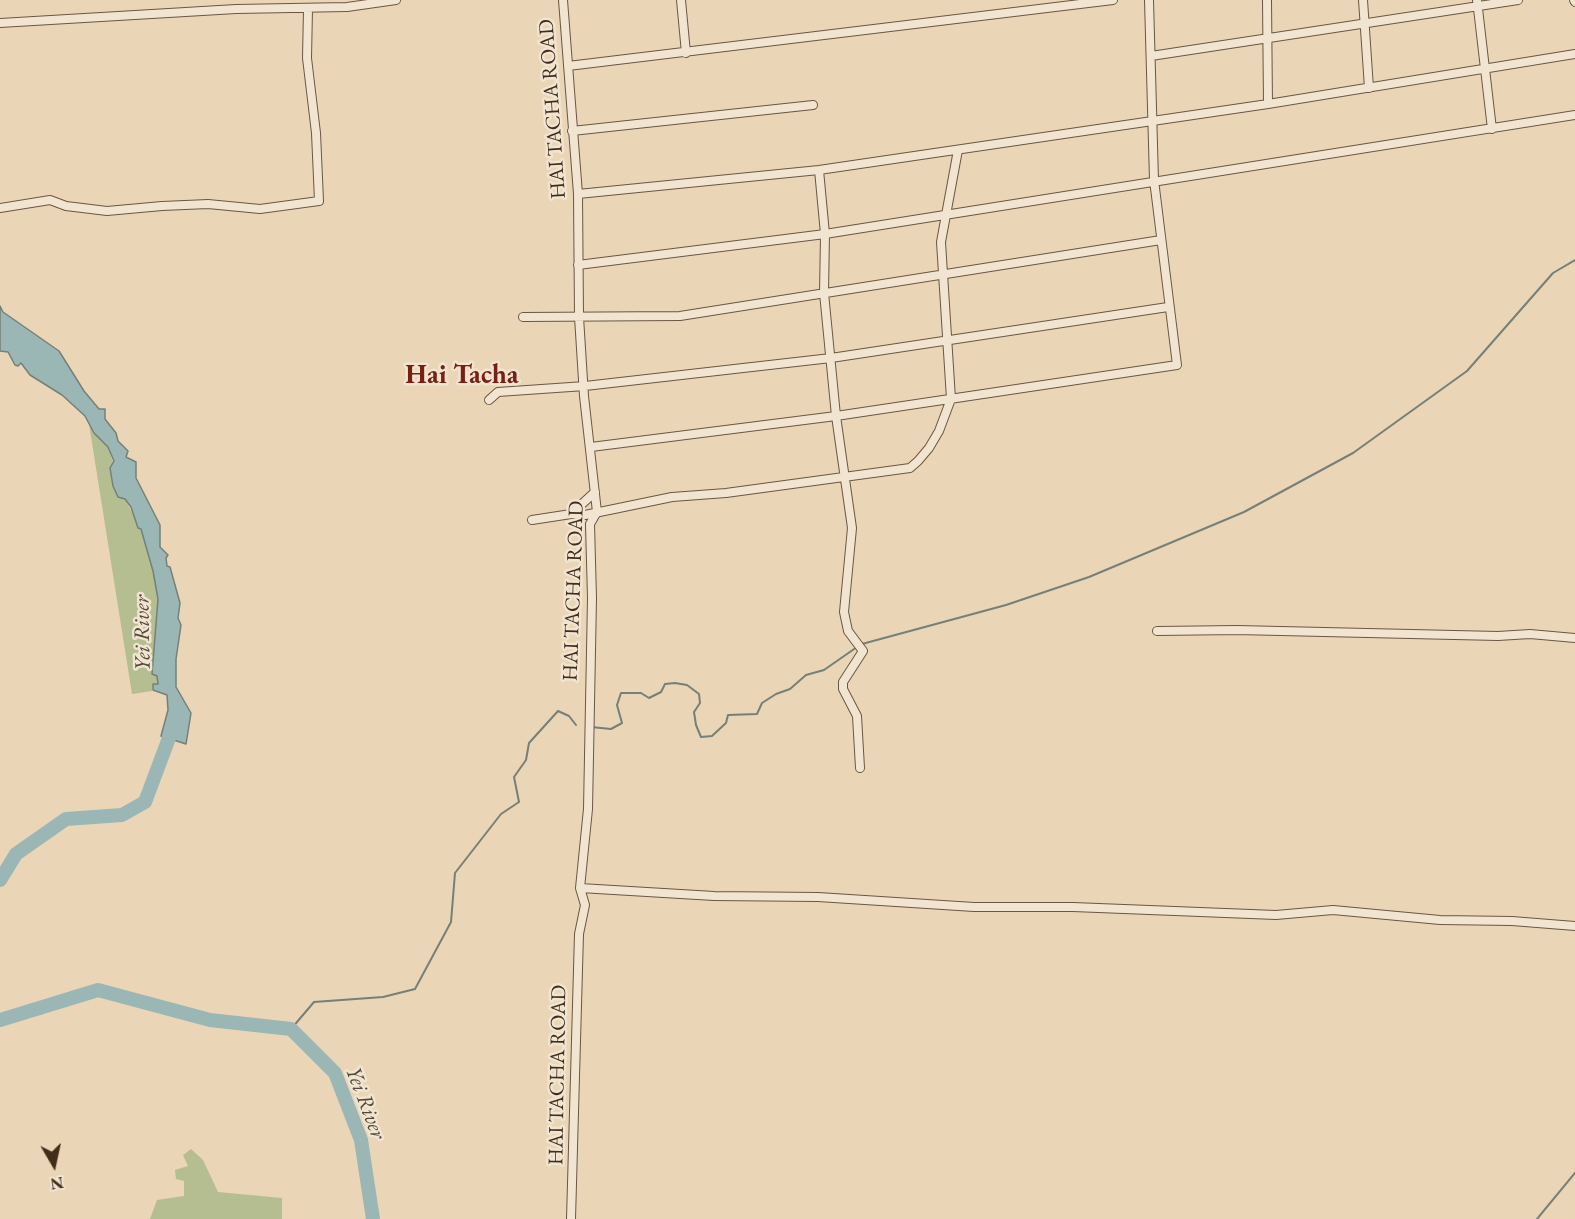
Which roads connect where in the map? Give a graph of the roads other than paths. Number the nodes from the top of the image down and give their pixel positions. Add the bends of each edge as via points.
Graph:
1 (396, 0) edge
2 (563, 0) edge
3 (681, 0) edge
4 (1113, 0) edge
5 (1149, 0) edge
6 (1267, 0) edge
7 (1363, 0) edge
8 (1518, 0) edge
9 (1477, 3) edge
10 (308, 9) junction
11 (0, 22) edge
12 (1366, 23) junction
13 (1267, 39) junction
14 (686, 53) junction
15 (1575, 54) edge
16 (1151, 56) junction
17 (568, 66) junction
18 (1485, 70) junction
19 (1368, 88) junction
20 (1268, 104) junction
21 (813, 105) dead end
22 (1575, 115) edge
23 (1150, 121) junction
24 (1492, 129) junction
25 (572, 131) junction
26 (958, 150) junction
27 (819, 170) junction
28 (1154, 180) junction
29 (578, 194) junction
30 (0, 208) edge
31 (945, 214) junction
32 (825, 234) junction
33 (1161, 240) junction
34 (578, 265) junction
35 (944, 274) junction
36 (824, 293) junction
37 (1168, 307) junction
38 (579, 316) junction
39 (524, 317) dead end
40 (949, 340) junction
41 (831, 358) junction
42 (585, 386) junction
43 (951, 399) junction
44 (489, 400) dead end
45 (836, 416) junction
46 (591, 447) junction
47 (846, 476) junction
48 (595, 492) junction
49 (597, 512) junction
50 (571, 514) junction
51 (532, 520) dead end
52 (1157, 631) dead end
53 (1575, 638) edge
54 (860, 768) dead end
55 (580, 888) junction
56 (1575, 926) edge
57 (571, 1219) edge

1 - 10 street
2 - 17 street, HAI TACHA ROAD
3 - 14 street
4 - 14 street
5 - 16 street
6 - 13 street
7 - 12 street
8 - 9 street
9 - 12 street
9 - 18 street
10 - 11 street via 236,9
10 - 30 street via 307,58 319,201 260,209 208,204 107,212 51,200
12 - 13 street
12 - 19 street
13 - 16 street
13 - 20 street
14 - 17 street
15 - 18 street
16 - 23 street
17 - 25 street, HAI TACHA ROAD
18 - 19 street
18 - 24 street
19 - 20 street
20 - 23 street
21 - 25 street
22 - 24 street
23 - 26 street
23 - 28 street
24 - 28 street
25 - 29 street, HAI TACHA ROAD
26 - 27 street
26 - 31 street
27 - 29 street
27 - 32 street
28 - 31 street
28 - 33 street
29 - 34 street, HAI TACHA ROAD
31 - 32 street
31 - 35 street via 941,242
32 - 34 street
32 - 36 street
33 - 35 street
33 - 37 street
34 - 38 street, HAI TACHA ROAD
35 - 36 street
35 - 40 street
36 - 38 street via 680,316
36 - 41 street
37 - 40 street
37 - 43 street via 1177,365
38 - 39 street
38 - 42 street, HAI TACHA ROAD
40 - 41 street
40 - 43 street
41 - 42 street
41 - 45 street
42 - 44 street via 498,392
42 - 46 street, HAI TACHA ROAD
43 - 45 street
43 - 47 street via 929,448 910,468
45 - 46 street
45 - 47 street
46 - 48 street, HAI TACHA ROAD
47 - 49 street via 672,497
47 - 54 street via 852,528 844,612 848,632 863,651 843,682 843,689 857,716
48 - 49 street, HAI TACHA ROAD
48 - 50 street
49 - 50 street via 585,516
49 - 55 street, HAI TACHA ROAD via 590,524 588,809
50 - 51 street
52 - 53 street via 1530,634
55 - 56 street via 818,897 974,908 1073,907 1276,915 1333,910
55 - 57 street, HAI TACHA ROAD via 585,906 579,934

